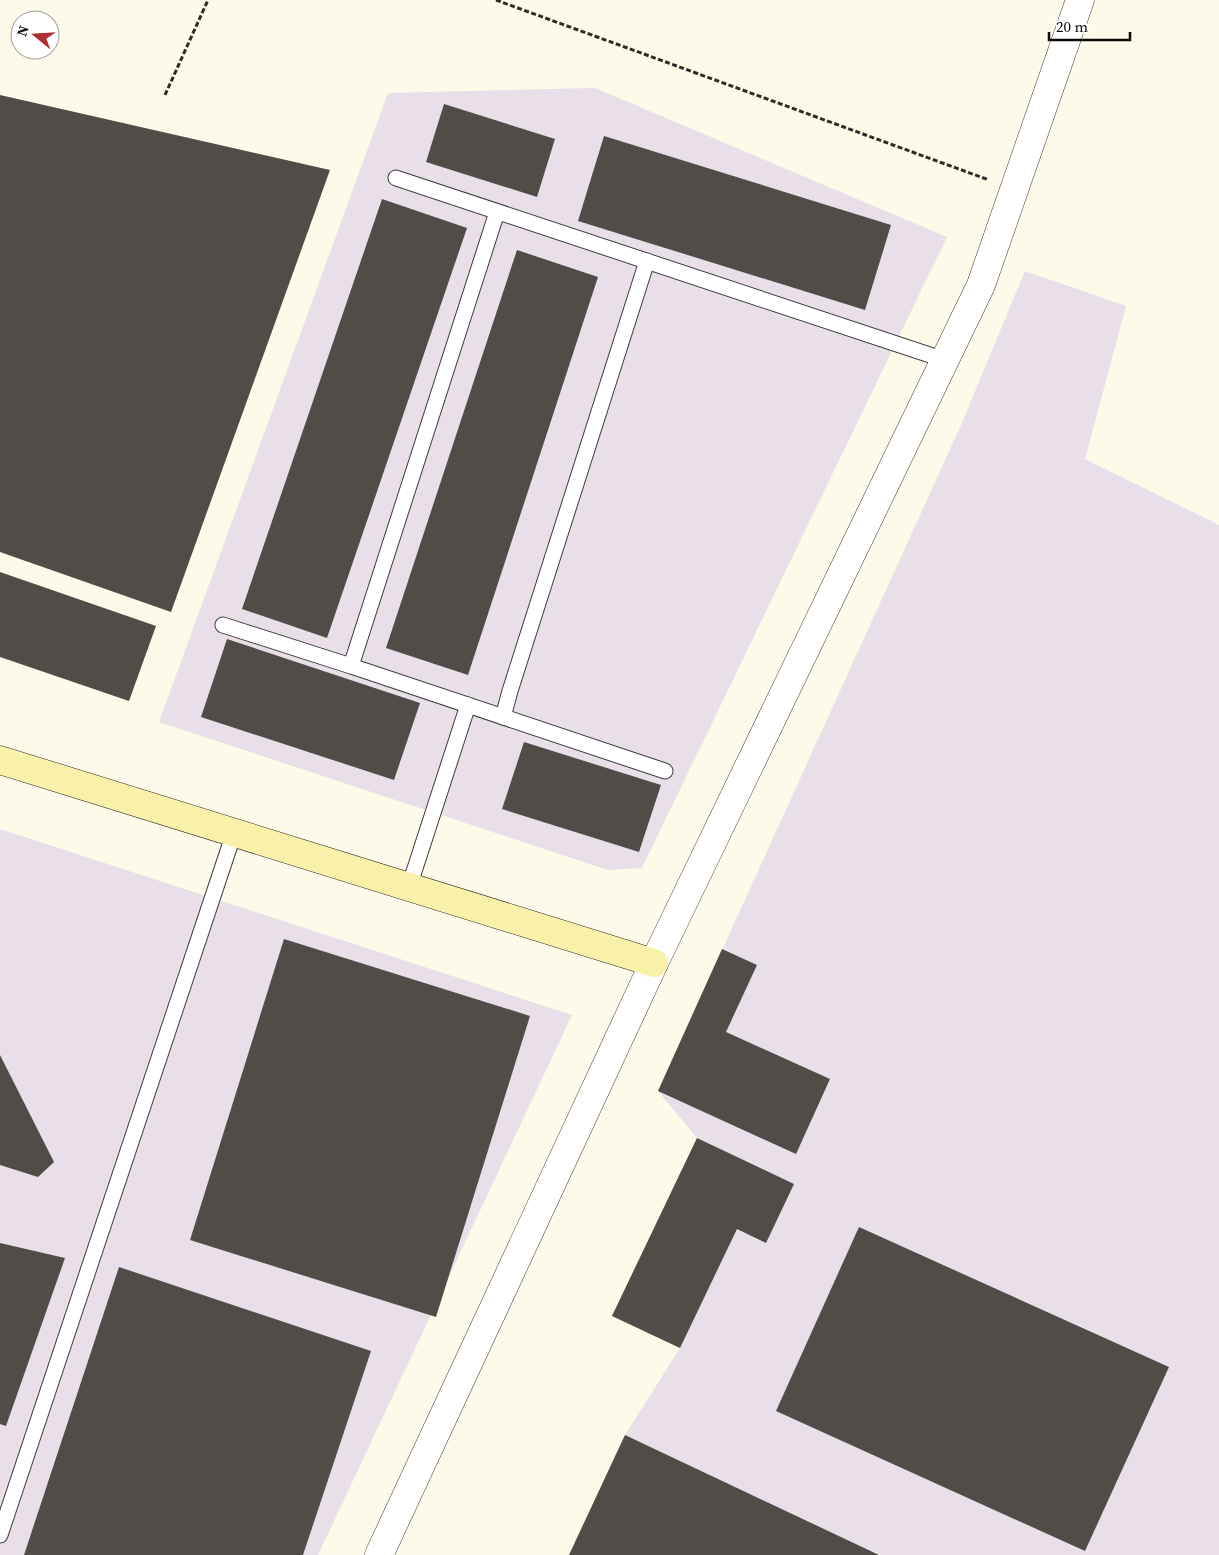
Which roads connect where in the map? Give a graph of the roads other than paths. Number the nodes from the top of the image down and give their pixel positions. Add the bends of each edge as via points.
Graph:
1 (1080, 0) edge
2 (396, 178) dead end
3 (498, 212) junction
4 (647, 261) junction
5 (945, 360) junction
6 (223, 625) dead end
7 (351, 666) junction
8 (468, 705) junction
9 (503, 717) junction
10 (0, 760) edge
11 (666, 771) dead end
12 (234, 833) junction
13 (409, 887) junction
14 (654, 963) junction
15 (0, 1535) edge
16 (379, 1555) edge

1 - 5 street via 981,285
2 - 3 lane
3 - 4 lane
3 - 7 lane
4 - 5 lane
4 - 9 lane
5 - 14 street
6 - 7 lane
7 - 8 lane
8 - 9 lane
8 - 13 lane
9 - 11 lane
10 - 12 street
12 - 13 street
12 - 15 lane
13 - 14 street
14 - 16 street

